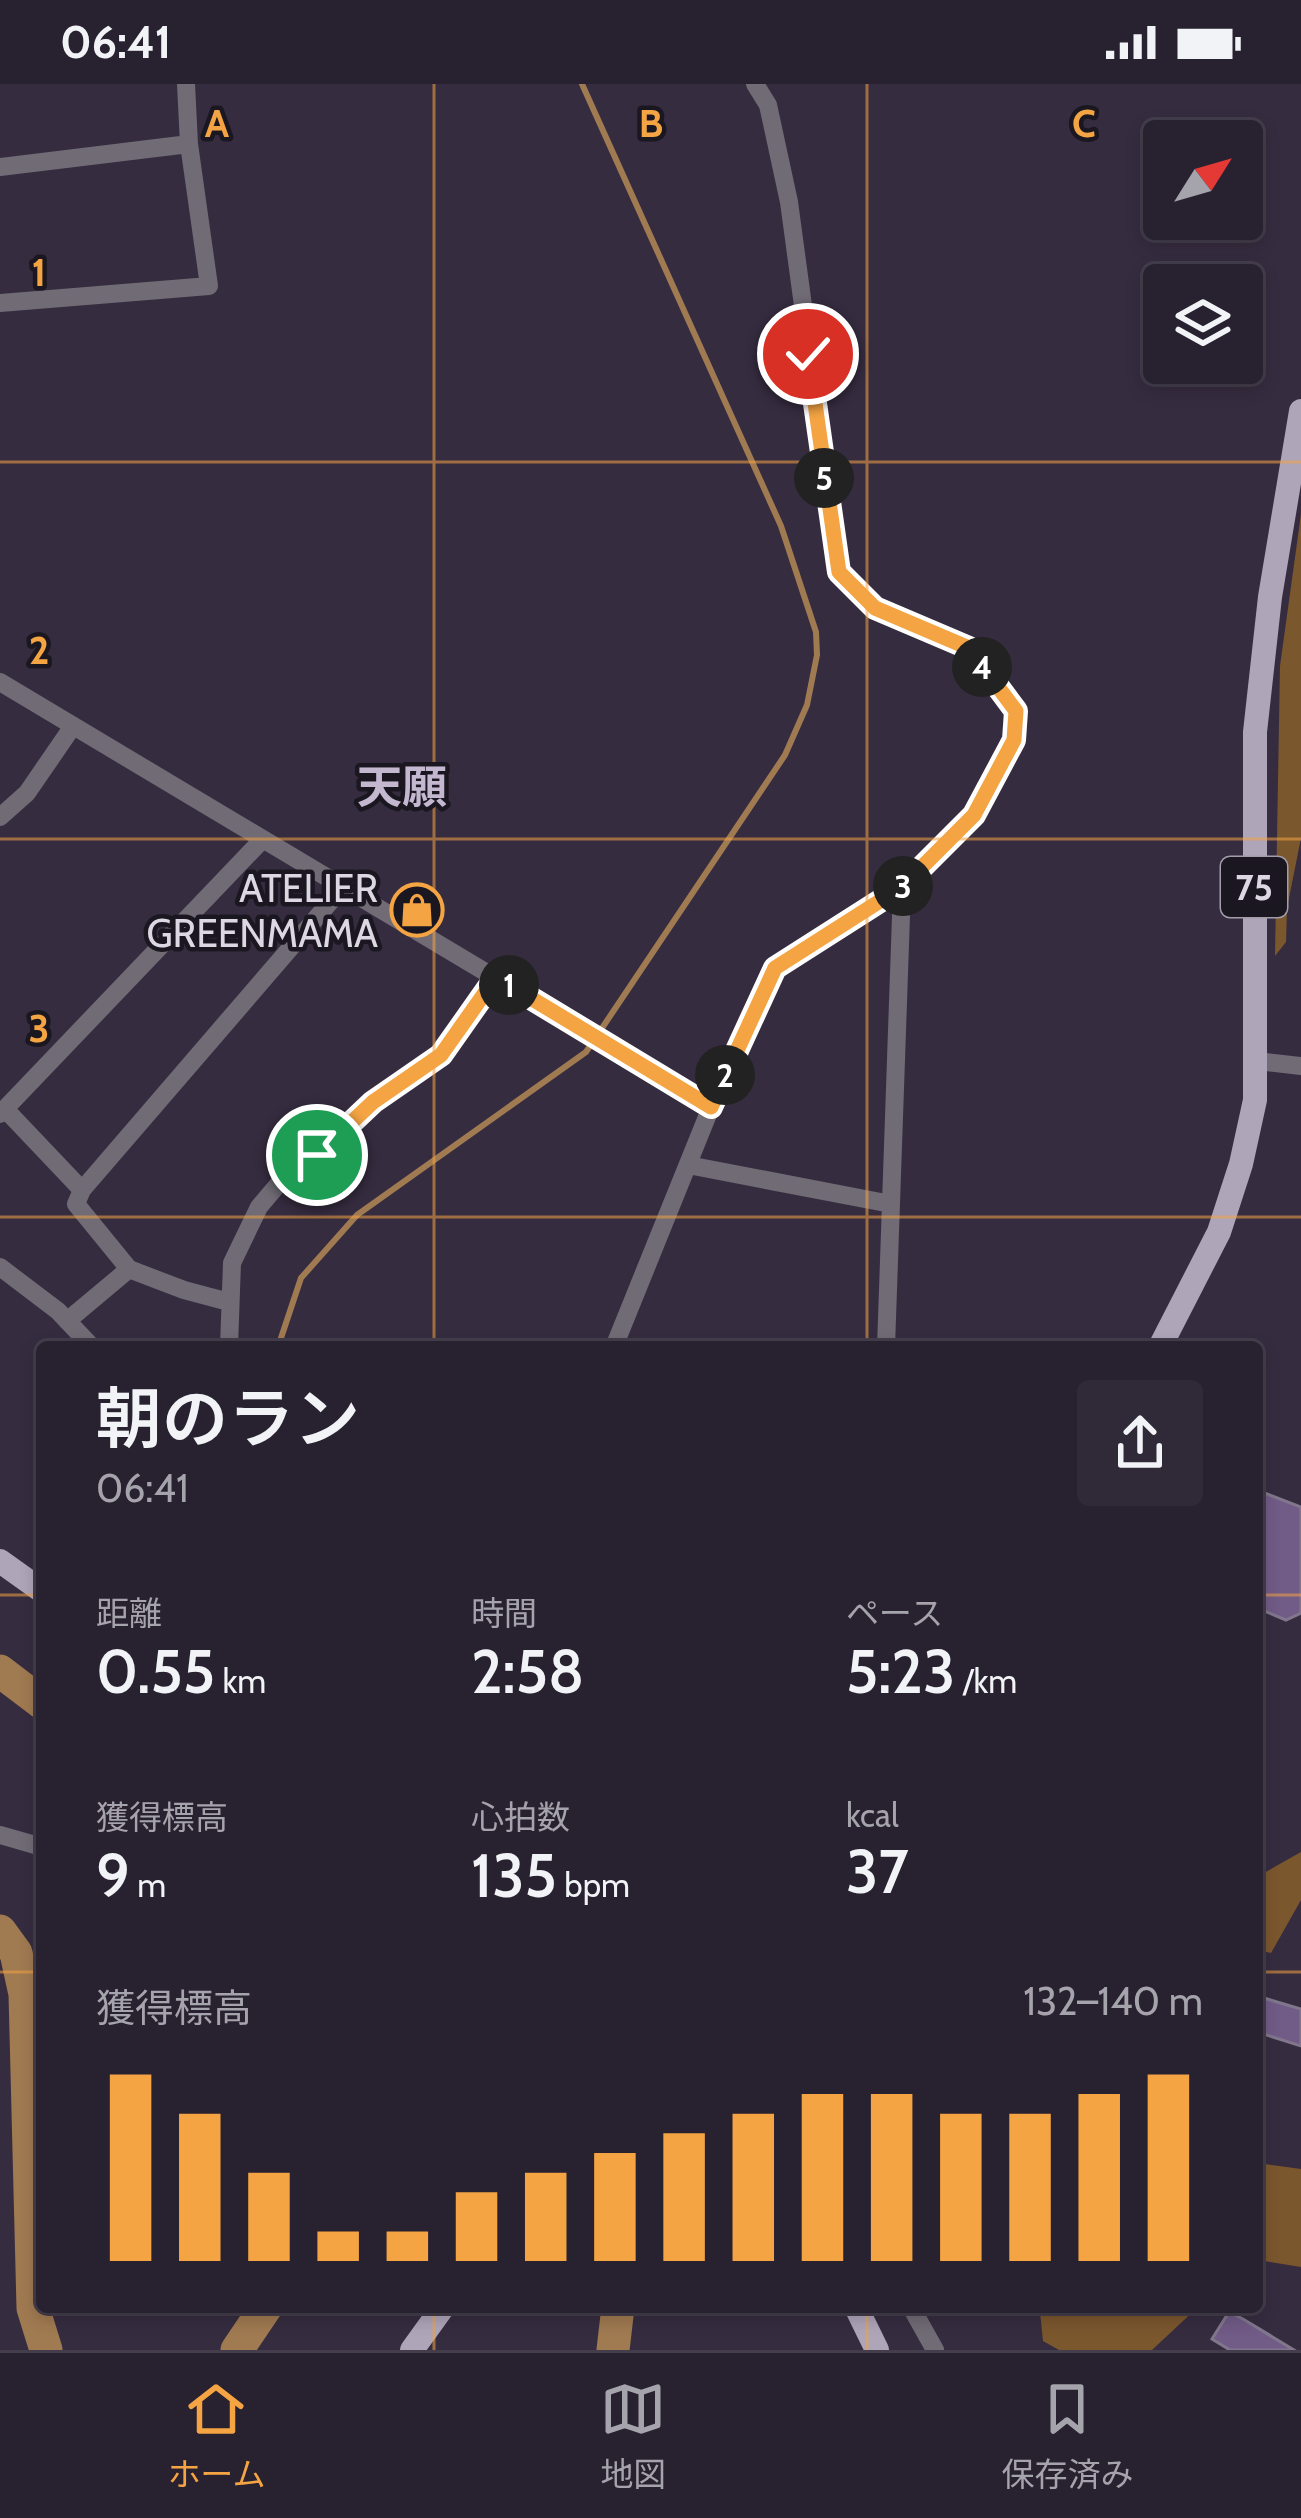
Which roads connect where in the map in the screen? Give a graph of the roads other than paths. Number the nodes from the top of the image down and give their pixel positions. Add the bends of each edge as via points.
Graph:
1 (186, 84) edge
2 (754, 84) edge
3 (189, 145) junction
4 (0, 167) edge
5 (0, 303) edge
6 (1301, 410) edge
7 (0, 682) edge
8 (73, 726) junction
9 (0, 818) edge
10 (263, 839) junction
11 (343, 887) junction
12 (902, 887) junction
13 (496, 977) junction
14 (1258, 1061) junction
15 (1301, 1066) edge
16 (711, 1107) junction
17 (3, 1112) edge
18 (688, 1165) junction
19 (82, 1190) junction
20 (891, 1204) junction
21 (0, 1267) edge
22 (129, 1269) junction
23 (230, 1302) junction
24 (67, 1321) junction
25 (86, 1341) edge
26 (229, 1341) edge
27 (616, 1341) edge
28 (886, 1341) edge
29 (1163, 1341) edge
30 (0, 1561) edge
31 (36, 1587) edge
32 (0, 1835) edge
33 (36, 1845) edge
34 (439, 2313) edge
35 (858, 2313) edge
36 (914, 2313) edge
37 (873, 2349) edge
38 (412, 2350) edge
39 (935, 2350) edge

1 - 3 street
2 - 12 street via 768,105 789,202 839,572 875,608 969,648 1016,711 1014,740 974,815
3 - 4 street
3 - 5 street via 209,286
6 - 14 main road, 75 via 1255,733
7 - 8 street
8 - 9 street
8 - 10 street
10 - 11 street
10 - 17 street
11 - 13 street
11 - 19 street
12 - 16 street via 775,968
12 - 20 street
13 - 16 street
13 - 23 street via 441,1055 281,1181 232,1263
14 - 15 street
14 - 29 main road, 75 via 1232,1194
16 - 18 street
17 - 19 street
18 - 20 street
18 - 27 street
19 - 22 street via 76,1204
20 - 28 street
21 - 24 street
22 - 23 street
22 - 24 street
23 - 26 street
24 - 25 street
30 - 31 main road
32 - 33 street
34 - 38 main road
35 - 37 main road
36 - 39 street

